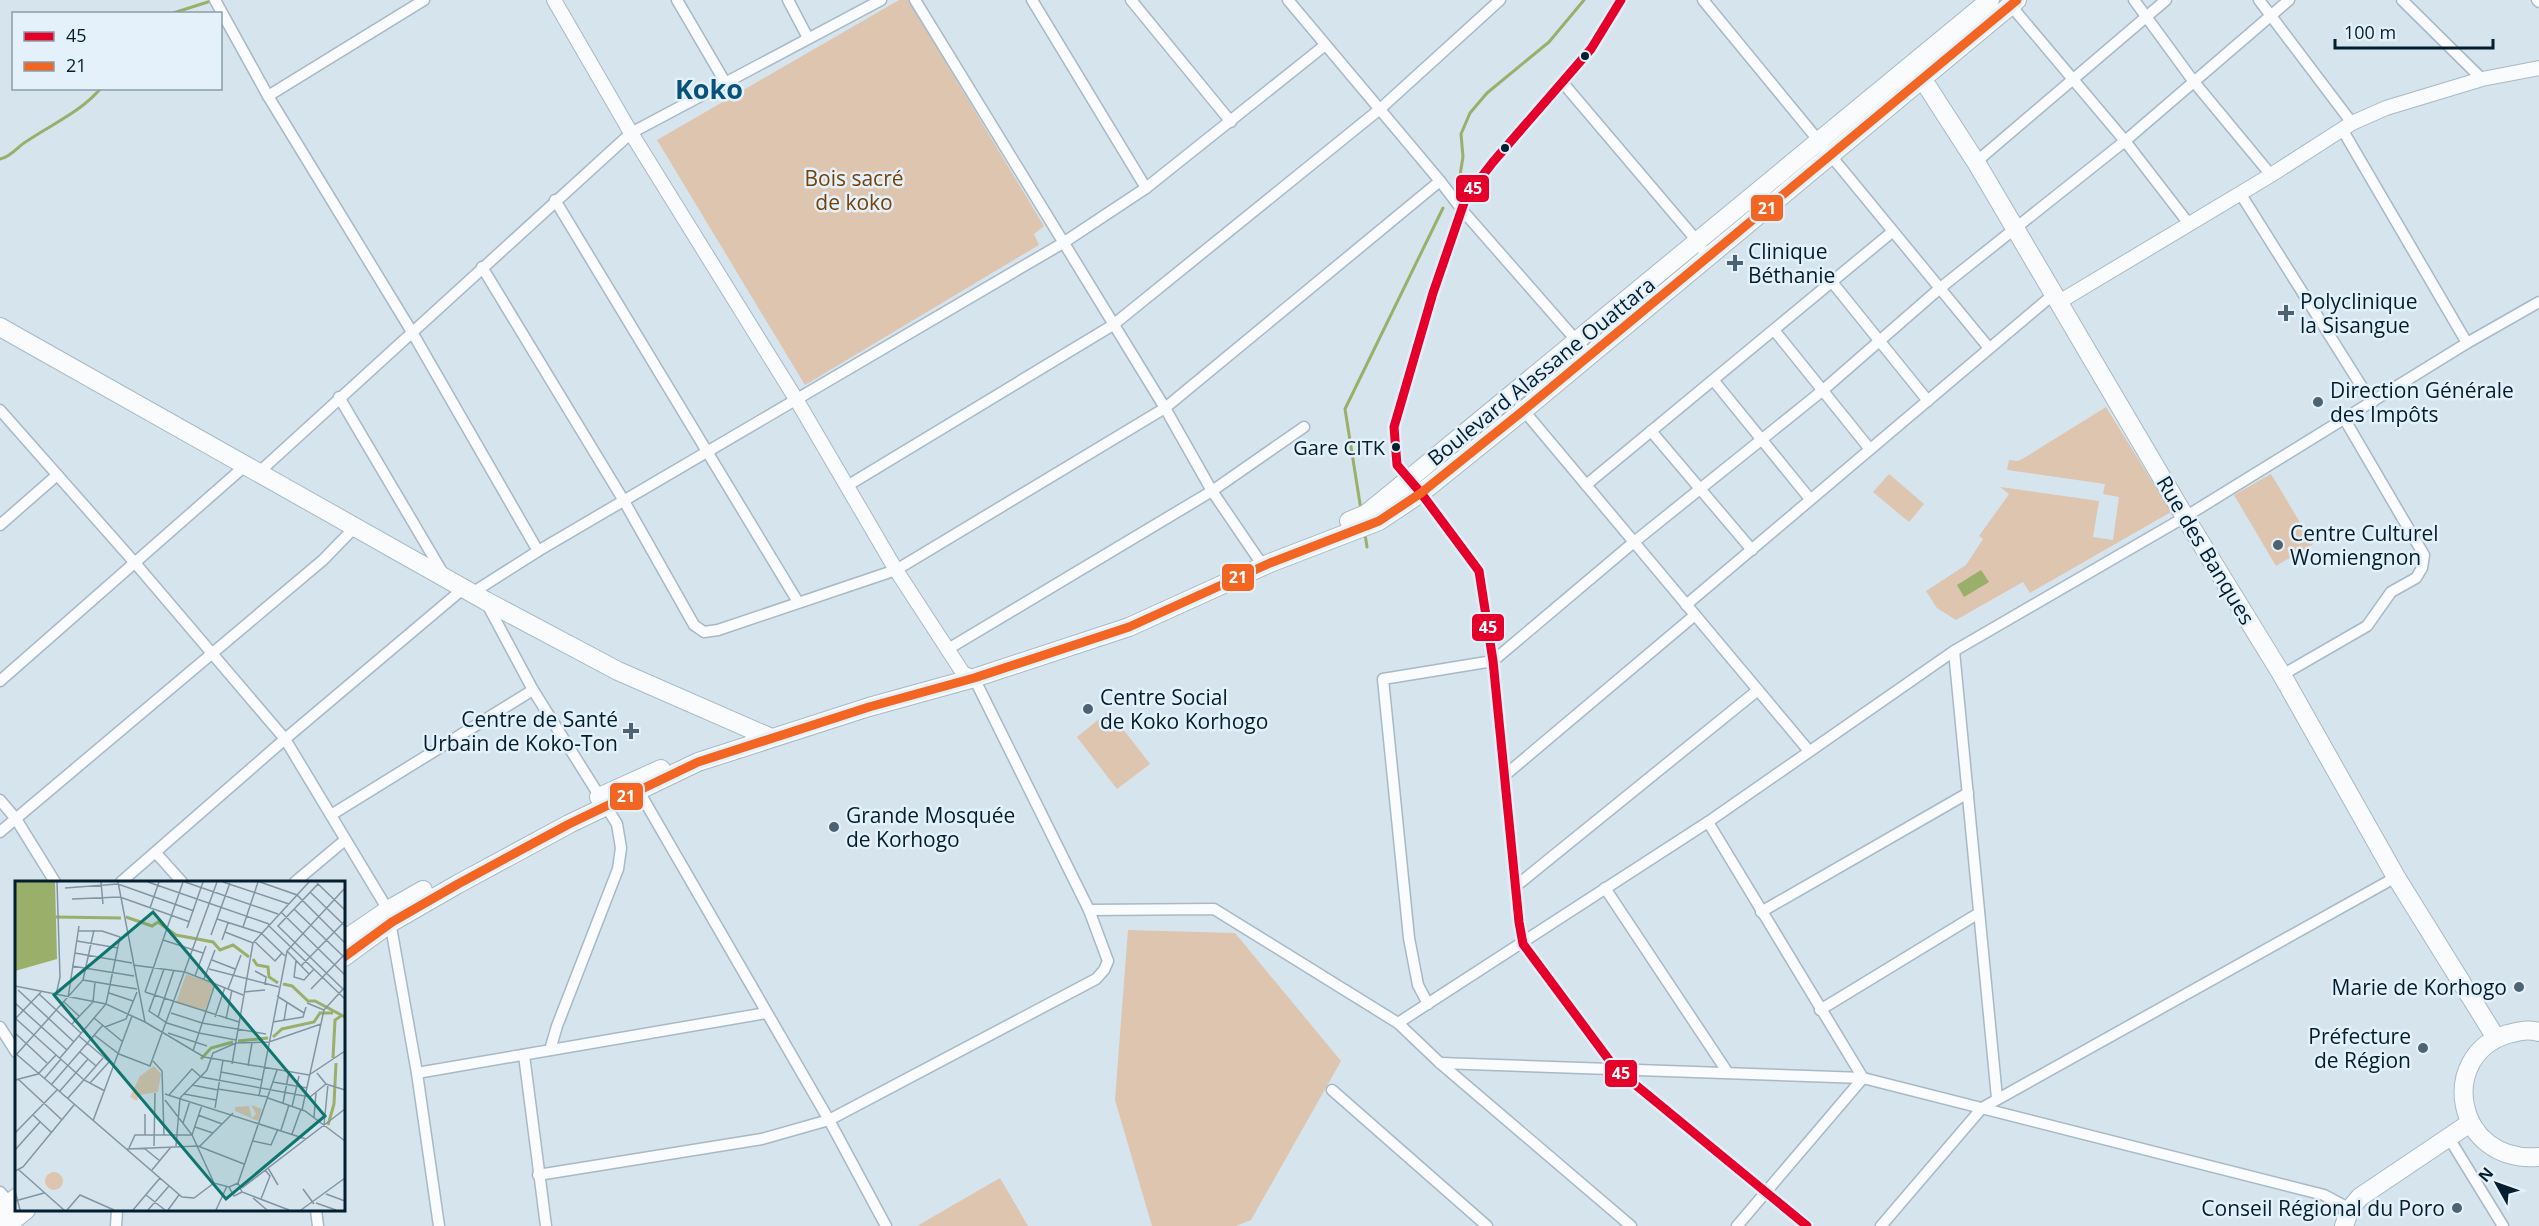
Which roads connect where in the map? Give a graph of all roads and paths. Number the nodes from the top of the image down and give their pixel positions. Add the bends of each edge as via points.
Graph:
1 (424, 0) edge
2 (554, 0) edge
3 (677, 0) edge
4 (788, 0) edge
5 (881, 0) edge
6 (915, 0) edge
7 (1032, 0) edge
8 (1131, 0) edge
9 (1288, 0) edge
10 (1500, 0) edge
11 (1621, 0) edge
12 (1703, 0) edge
13 (1990, 0) edge
14 (2134, 0) edge
15 (2166, 0) edge
16 (2259, 0) edge
17 (2289, 0) edge
18 (2402, 0) edge
19 (2011, 2) edge
20 (222, 12) edge
21 (2147, 15) junction
22 (2272, 16) junction
23 (808, 38) junction
24 (1324, 46) junction
25 (2539, 68) edge
26 (1917, 71) junction
27 (2073, 79) junction
28 (2482, 79) junction
29 (725, 82) junction
30 (2194, 82) junction
31 (1563, 83) junction
32 (268, 96) junction
33 (1380, 109) junction
34 (1231, 122) junction
35 (2347, 126) junction
36 (631, 133) junction
37 (2125, 141) junction
38 (1823, 149) junction
39 (1976, 162) junction
40 (2271, 175) junction
41 (1440, 181) junction
42 (1146, 188) junction
43 (2240, 193) junction
44 (555, 200) junction
45 (1462, 211) junction
46 (2189, 224) junction
47 (2016, 229) junction
48 (1892, 232) junction
49 (1063, 243) junction
50 (1702, 249) junction
51 (482, 267) junction
52 (1832, 282) junction
53 (1939, 289) junction
54 (2057, 298) junction
55 (2539, 302) edge
56 (1113, 325) junction
57 (0, 327) edge
58 (1774, 330) junction
59 (412, 332) junction
60 (1880, 340) junction
61 (1577, 341) junction
62 (2467, 343) junction
63 (1989, 348) junction
64 (1590, 356) junction
65 (1714, 381) junction
66 (1822, 391) junction
67 (1512, 396) junction
68 (339, 398) junction
69 (796, 399) junction
70 (1928, 401) junction
71 (2372, 403) junction
72 (1165, 408) junction
73 (0, 410) edge
74 (1524, 410) junction
75 (2344, 420) junction
76 (1304, 427) dead end
77 (1651, 431) junction
78 (1762, 441) junction
79 (1869, 448) junction
80 (706, 453) junction
81 (251, 470) junction
82 (56, 476) junction
83 (1586, 485) junction
84 (847, 486) junction
85 (1415, 486) junction
86 (1700, 490) junction
87 (1212, 491) junction
88 (1810, 499) junction
89 (624, 501) junction
90 (2185, 517) junction
91 (1358, 523) junction
92 (0, 525) edge
93 (356, 526) junction
94 (1634, 542) junction
95 (1752, 549) junction
96 (538, 551) junction
97 (1264, 561) junction
98 (135, 563) junction
99 (896, 570) junction
100 (447, 580) junction
101 (474, 594) junction
102 (798, 602) junction
103 (1686, 604) junction
104 (1695, 615) junction
105 (948, 650) junction
106 (1954, 651) junction
107 (211, 653) junction
108 (1493, 660) junction
109 (2282, 675) junction
110 (968, 676) junction
111 (0, 681) edge
112 (533, 690) junction
113 (1758, 690) junction
114 (762, 734) junction
115 (285, 739) junction
116 (1809, 751) junction
117 (1504, 776) junction
118 (636, 786) junction
119 (1968, 793) junction
120 (0, 800) edge
121 (603, 801) junction
122 (331, 815) junction
123 (16, 819) junction
124 (1708, 822) junction
125 (0, 832) edge
126 (345, 840) junction
127 (156, 853) junction
128 (2396, 877) junction
129 (54, 881) edge
130 (122, 881) edge
131 (181, 881) edge
132 (296, 881) edge
133 (1516, 886) junction
134 (1605, 888) junction
135 (1089, 910) junction
136 (1761, 912) junction
137 (1979, 913) junction
138 (390, 916) junction
139 (345, 939) edge
140 (1523, 944) junction
141 (345, 956) edge
142 (1428, 1004) junction
143 (1820, 1010) junction
144 (766, 1012) junction
145 (1398, 1023) junction
146 (0, 1027) edge
147 (2539, 1032) edge
148 (2496, 1038) junction
149 (15, 1050) edge
150 (550, 1050) junction
151 (524, 1055) junction
152 (1440, 1063) junction
153 (1615, 1068) junction
154 (417, 1073) junction
155 (1728, 1073) junction
156 (1863, 1078) junction
157 (1332, 1090) dead end
158 (1997, 1098) junction
159 (1982, 1108) junction
160 (829, 1120) junction
161 (2470, 1123) junction
162 (2449, 1138) junction
163 (2539, 1157) edge
164 (538, 1175) junction
165 (1767, 1192) junction
166 (13, 1206) edge
167 (117, 1211) edge
168 (316, 1211) edge
169 (2347, 1218) edge
170 (6, 1226) edge
171 (116, 1226) edge
172 (318, 1226) edge
173 (439, 1226) edge
174 (546, 1226) edge
175 (886, 1226) edge
176 (1487, 1226) edge
177 (1631, 1226) edge
178 (1737, 1226) edge
179 (1807, 1226) edge
180 (1881, 1226) edge
181 (2503, 1226) edge

1 - 32 street
2 - 36 street
3 - 29 street
4 - 23 street
5 - 23 street
6 - 49 street
7 - 42 street
8 - 34 street
9 - 24 street
10 - 33 street
11 - 31 street via 1591,49
12 - 38 street
13 - 26 main road, Boulevard Alassane Ouattara
14 - 21 street
15 - 21 street
16 - 22 street
17 - 22 street
18 - 28 street
19 - 26 main road, Boulevard Alassane Ouattara
19 - 27 street
20 - 32 street
21 - 27 street
21 - 30 street
22 - 30 street
22 - 35 street
23 - 29 street
24 - 33 street
24 - 34 street
25 - 28 street
26 - 38 main road, Boulevard Alassane Ouattara
26 - 39 main road, Rue des Banques
27 - 37 street
27 - 39 street
28 - 35 street via 2385,108
29 - 36 street
30 - 37 street
30 - 40 street
31 - 45 street via 1493,162 1466,197
31 - 50 street
32 - 59 street
33 - 41 street
33 - 56 street
34 - 42 street
35 - 40 street
35 - 62 street
36 - 44 street
36 - 69 street
37 - 46 street
37 - 47 street
38 - 48 street
38 - 50 main road, Boulevard Alassane Ouattara
39 - 47 main road, Rue des Banques
40 - 43 street
41 - 45 street
41 - 72 street
42 - 49 street
43 - 46 street
43 - 71 street
44 - 51 street
44 - 80 street
45 - 61 street
45 - 85 street via 1433,293 1395,427 1397,465
46 - 54 street
47 - 53 street
47 - 54 main road, Rue des Banques
48 - 52 street
48 - 53 street
49 - 56 street
49 - 69 street
50 - 61 main road, Boulevard Alassane Ouattara
50 - 64 main road, Boulevard Alassane Ouattara
51 - 59 street
51 - 89 street
52 - 58 street
52 - 60 street
53 - 60 street
53 - 63 street
54 - 63 street
54 - 90 main road, Rue des Banques
55 - 62 street
56 - 72 street
56 - 84 street
57 - 81 main road
58 - 65 street
58 - 66 street
59 - 68 street
59 - 96 street
60 - 66 street
60 - 70 street
61 - 64 street
61 - 67 main road, Boulevard Alassane Ouattara
62 - 71 street
63 - 70 street
64 - 74 main road, Boulevard Alassane Ouattara
65 - 77 street
65 - 78 street
66 - 78 street
66 - 79 street
67 - 74 street
67 - 85 main road, Boulevard Alassane Ouattara
68 - 81 street
68 - 100 street
69 - 80 street
69 - 84 street
70 - 79 street
71 - 75 street
72 - 87 street
72 - 99 street
73 - 82 street
74 - 83 street
74 - 85 main road, Boulevard Alassane Ouattara
75 - 90 street
75 - 109 street via 2424,555 2422,568 2416,578 2391,592 2367,626
76 - 87 street
77 - 83 street
77 - 86 street
78 - 86 street
78 - 88 street
79 - 88 street
80 - 89 street
80 - 102 street
81 - 93 main road
81 - 98 street
82 - 92 street
82 - 98 street
83 - 94 street
84 - 99 street
85 - 91 main road, Boulevard Alassane Ouattara via 1366,514
85 - 91 main road, Boulevard Alassane Ouattara via 1379,521
85 - 108 street via 1479,572
86 - 94 street
86 - 95 street
87 - 97 street
87 - 105 street
88 - 95 street
89 - 96 street
89 - 102 street via 694,625 704,632
90 - 106 street
90 - 109 main road, Rue des Banques
91 - 97 main road, Boulevard Alassane Ouattara
93 - 100 main road
93 - 107 street via 323,560
94 - 103 street
94 - 108 street
95 - 103 street
96 - 101 street
97 - 110 main road, Boulevard Alassane Ouattara via 1094,632
98 - 107 street
98 - 111 street
99 - 102 street
99 - 105 street
100 - 101 main road
101 - 112 street
101 - 114 main road via 618,671
101 - 115 street
103 - 104 street
104 - 113 street
104 - 117 street
105 - 110 street
106 - 116 street
106 - 119 street
107 - 115 street
107 - 123 street
108 - 117 street
108 - 142 street via 1383,679 1409,938 1418,985
109 - 128 main road, Rue des Banques
110 - 114 main road, Boulevard Alassane Ouattara
110 - 135 street
112 - 121 street
112 - 122 street
113 - 116 street
113 - 133 street
114 - 118 main road, Boulevard Alassane Ouattara
115 - 122 street
115 - 127 street
116 - 124 street
117 - 133 street
118 - 121 main road, Boulevard Alassane Ouattara
118 - 144 street
119 - 136 street
119 - 137 street
120 - 123 street
121 - 138 main road, Boulevard Alassane Ouattara
121 - 150 street via 617,824 621,848 618,869
122 - 126 street
123 - 125 street
123 - 129 street
124 - 134 street
124 - 136 street
126 - 132 street
126 - 138 street
127 - 130 street
127 - 131 street
128 - 148 main road, Rue des Banques
128 - 158 street
133 - 140 street
134 - 140 street
134 - 155 street
135 - 145 street via 1214,909
135 - 160 street via 1108,961 1096,979
136 - 143 street
137 - 143 street
137 - 158 street
138 - 139 main road, Boulevard Alassane Ouattara
138 - 141 main road, Boulevard Alassane Ouattara
138 - 154 street
140 - 142 street
140 - 153 street
142 - 145 street
143 - 156 street
144 - 150 street
144 - 160 street
145 - 152 street
146 - 149 street
147 - 148 main road via 2526,1029
148 - 161 main road via 2477,1054 2466,1076 2463,1100
150 - 151 street
151 - 154 street
151 - 164 street
152 - 153 street
152 - 177 street
153 - 155 street
153 - 165 street
154 - 173 street
155 - 156 street
156 - 159 street
156 - 165 street
157 - 176 street
158 - 159 street
159 - 169 street via 2324,1195
159 - 180 street
160 - 164 street via 762,1139
160 - 175 street
161 - 162 main road
161 - 163 main road via 2487,1144 2511,1157
162 - 169 main road via 2360,1197
162 - 181 street
164 - 174 street
165 - 178 street
165 - 179 street
166 - 170 main road
167 - 171 street
168 - 172 street

